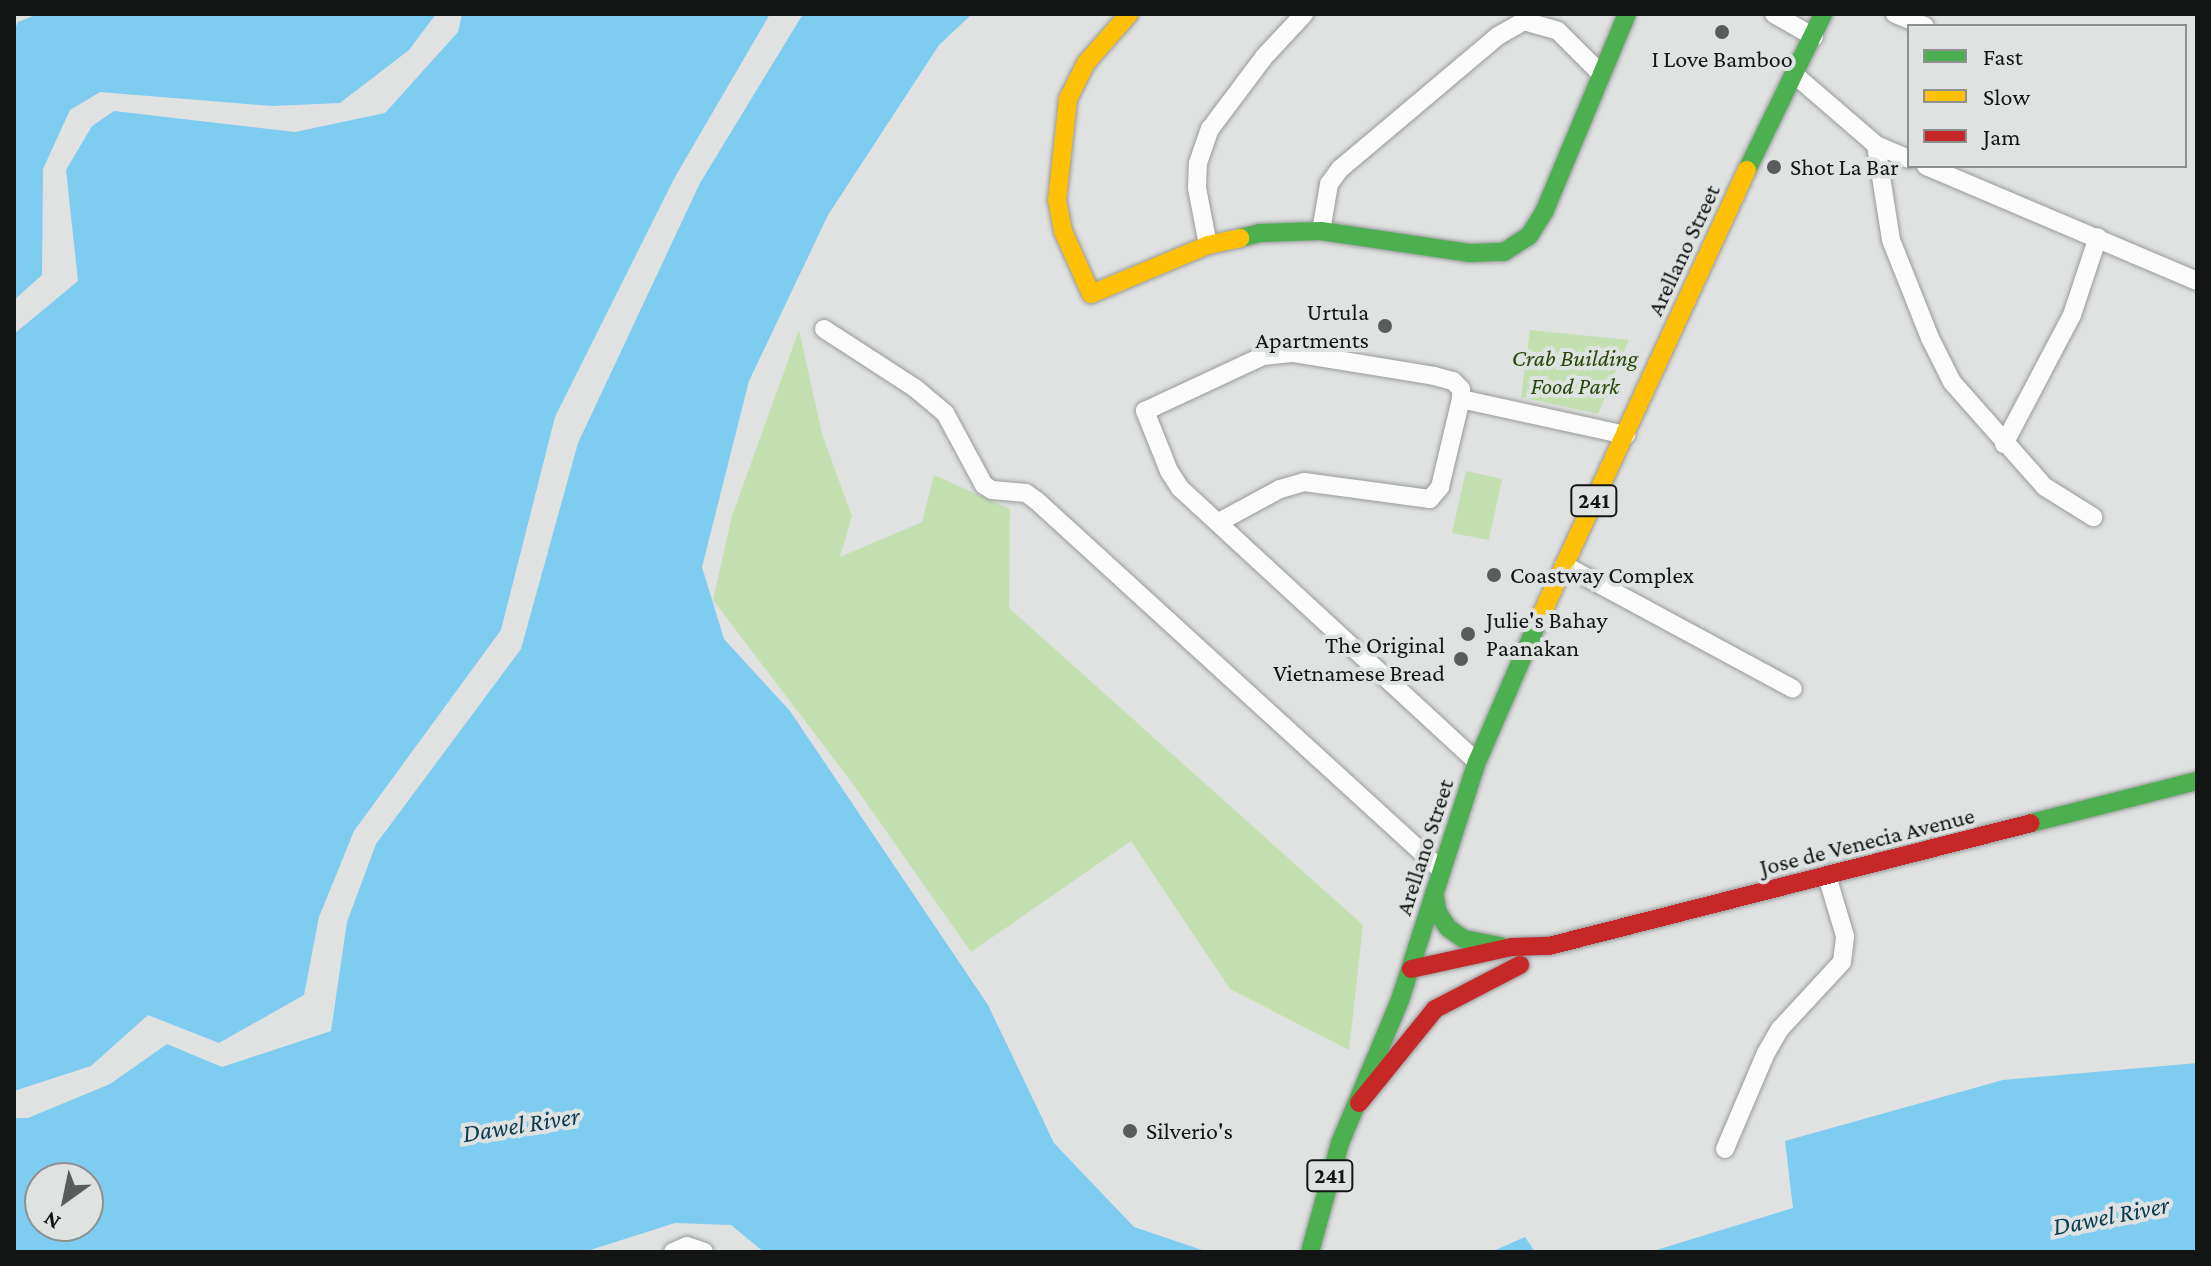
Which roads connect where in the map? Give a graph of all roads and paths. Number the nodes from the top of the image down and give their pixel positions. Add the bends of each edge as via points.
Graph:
1 (1129, 14) edge
2 (1304, 14) edge
3 (1627, 14) edge
4 (1774, 14) edge
5 (1823, 14) edge
6 (1895, 14) edge
7 (1920, 24) edge
8 (1814, 37) junction
9 (1600, 73) junction
10 (1795, 75) junction
11 (1876, 145) junction
12 (1907, 158) edge
13 (1931, 168) edge
14 (1321, 231) junction
15 (2098, 237) junction
16 (1208, 245) junction
17 (2197, 281) edge
18 (824, 329) dead end
19 (1461, 399) junction
20 (1626, 435) junction
21 (2004, 444) junction
22 (2093, 517) dead end
23 (1219, 522) junction
24 (1564, 565) junction
25 (1793, 689) dead end
26 (1477, 762) junction
27 (2197, 781) edge
28 (1440, 869) junction
29 (1827, 876) junction
30 (1434, 893) junction
31 (1516, 956) junction
32 (1411, 969) junction
33 (1400, 1000) junction
34 (1359, 1103) junction
35 (1725, 1149) dead end
36 (673, 1252) edge
37 (704, 1252) edge
38 (1310, 1252) edge

1 - 16 main road via 1086,63 1068,99 1057,200 1063,231 1091,294
2 - 16 street via 1210,129 1198,163 1197,188
3 - 9 main road
4 - 8 street
5 - 8 main road, Arellano Street / 241
6 - 7 street
8 - 10 main road, Arellano Street / 241
9 - 14 main road via 1545,210 1529,236 1504,252 1470,253
9 - 14 street via 1558,31 1524,21 1498,36 1340,169 1329,184
10 - 11 street
10 - 20 main road, Arellano Street / 241
11 - 12 street
11 - 21 street via 1891,240 1930,338 1952,382
13 - 15 street
14 - 16 main road via 1260,233
15 - 17 street
15 - 21 street via 2072,315
18 - 28 street via 945,413 984,485 1026,493 1037,501
19 - 20 street
19 - 23 street via 1440,487 1430,499 1304,482
19 - 23 street via 1461,389 1453,381 1434,376 1278,353 1145,411 1180,488
20 - 24 main road, Arellano Street / 241
21 - 22 street via 2045,487
23 - 26 street
24 - 25 street
24 - 26 main road, Arellano Street / 241
26 - 28 main road, Arellano Street / 241
27 - 29 main road, Jose de Venecia Avenue
28 - 30 main road, Arellano Street / 241
29 - 31 main road, Jose de Venecia Avenue
29 - 35 street via 1845,936 1842,962 1780,1029
30 - 31 main road via 1448,928 1464,939
30 - 32 main road, Arellano Street / 241
31 - 32 main road, Jose de Venecia Avenue
31 - 33 main road, Jose de Venecia Avenue
31 - 34 main road via 1435,1009
32 - 33 main road, Arellano Street / 241
33 - 34 main road, 241
34 - 38 main road, 241 via 1340,1143
36 - 37 street via 687,1246

